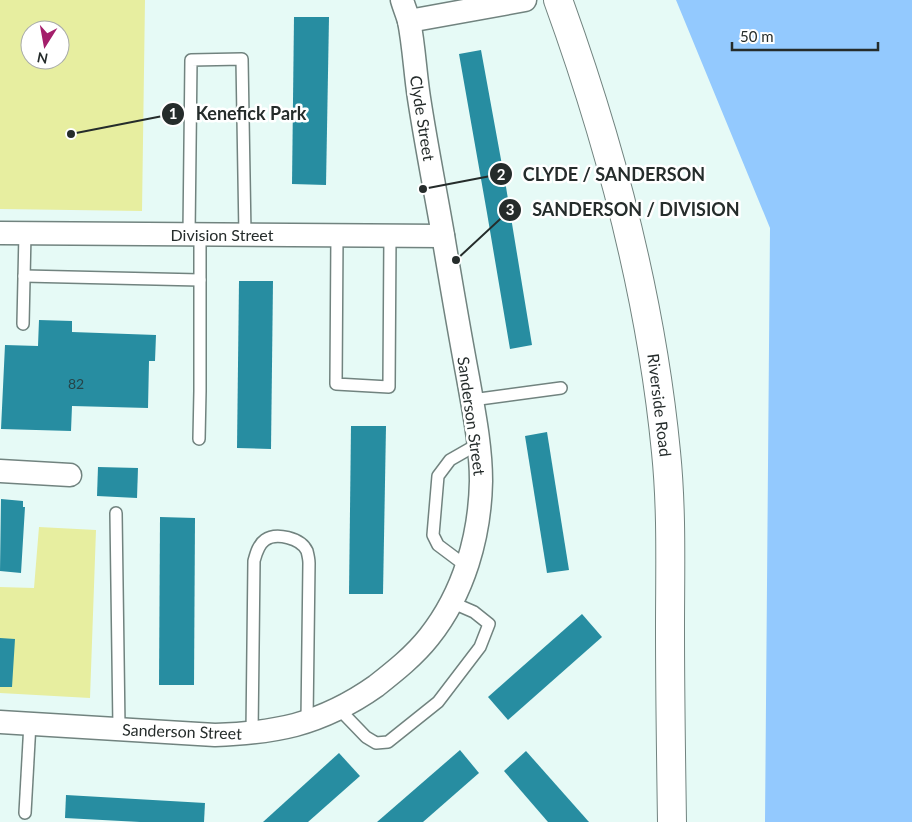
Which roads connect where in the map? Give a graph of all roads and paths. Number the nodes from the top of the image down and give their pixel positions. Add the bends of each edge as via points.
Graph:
1 (525, 0) edge
2 (558, 0) edge
3 (405, 10) edge
4 (0, 233) edge
5 (25, 233) junction
6 (195, 234) junction
7 (245, 235) junction
8 (336, 235) junction
9 (390, 236) junction
10 (443, 236) junction
11 (24, 276) junction
12 (200, 280) junction
13 (23, 324) dead end
14 (561, 388) dead end
15 (472, 400) junction
16 (199, 438) dead end
17 (478, 444) junction
18 (0, 471) edge
19 (70, 474) dead end
20 (116, 512) dead end
21 (466, 566) junction
22 (451, 602) junction
23 (338, 708) junction
24 (308, 721) junction
25 (0, 722) edge
26 (30, 724) junction
27 (120, 728) junction
28 (252, 733) junction
29 (25, 813) dead end
30 (672, 822) edge

1 - 3 street
2 - 30 street, Riverside Road via 588,86 621,203 639,274 660,400 670,508
3 - 10 street, Clyde Street
4 - 5 street, Division Street
5 - 6 street, Division Street
5 - 11 lane
6 - 7 street, Division Street
6 - 7 lane via 191,60 242,59
6 - 12 lane
7 - 8 street, Division Street
8 - 9 street, Division Street
8 - 9 lane via 336,384 390,387
9 - 10 street, Division Street
10 - 15 street, Sanderson Street
11 - 12 lane
11 - 13 lane
12 - 16 lane
14 - 15 lane
15 - 17 street, Sanderson Street
17 - 21 street, Sanderson Street via 480,498 475,535
17 - 21 lane via 450,460 438,476 433,535 438,545
18 - 19 street
20 - 27 lane
21 - 22 street, Sanderson Street
22 - 23 street, Sanderson Street via 429,637 404,663 369,691
22 - 23 lane via 474,612 489,624 480,647 438,702 388,742 376,742 366,737
23 - 24 street, Sanderson Street
24 - 28 street, Sanderson Street
24 - 28 lane via 309,563 306,550 298,541 273,536 257,549 254,561
25 - 26 street, Sanderson Street
26 - 27 street, Sanderson Street
26 - 29 lane
27 - 28 street, Sanderson Street via 215,735

